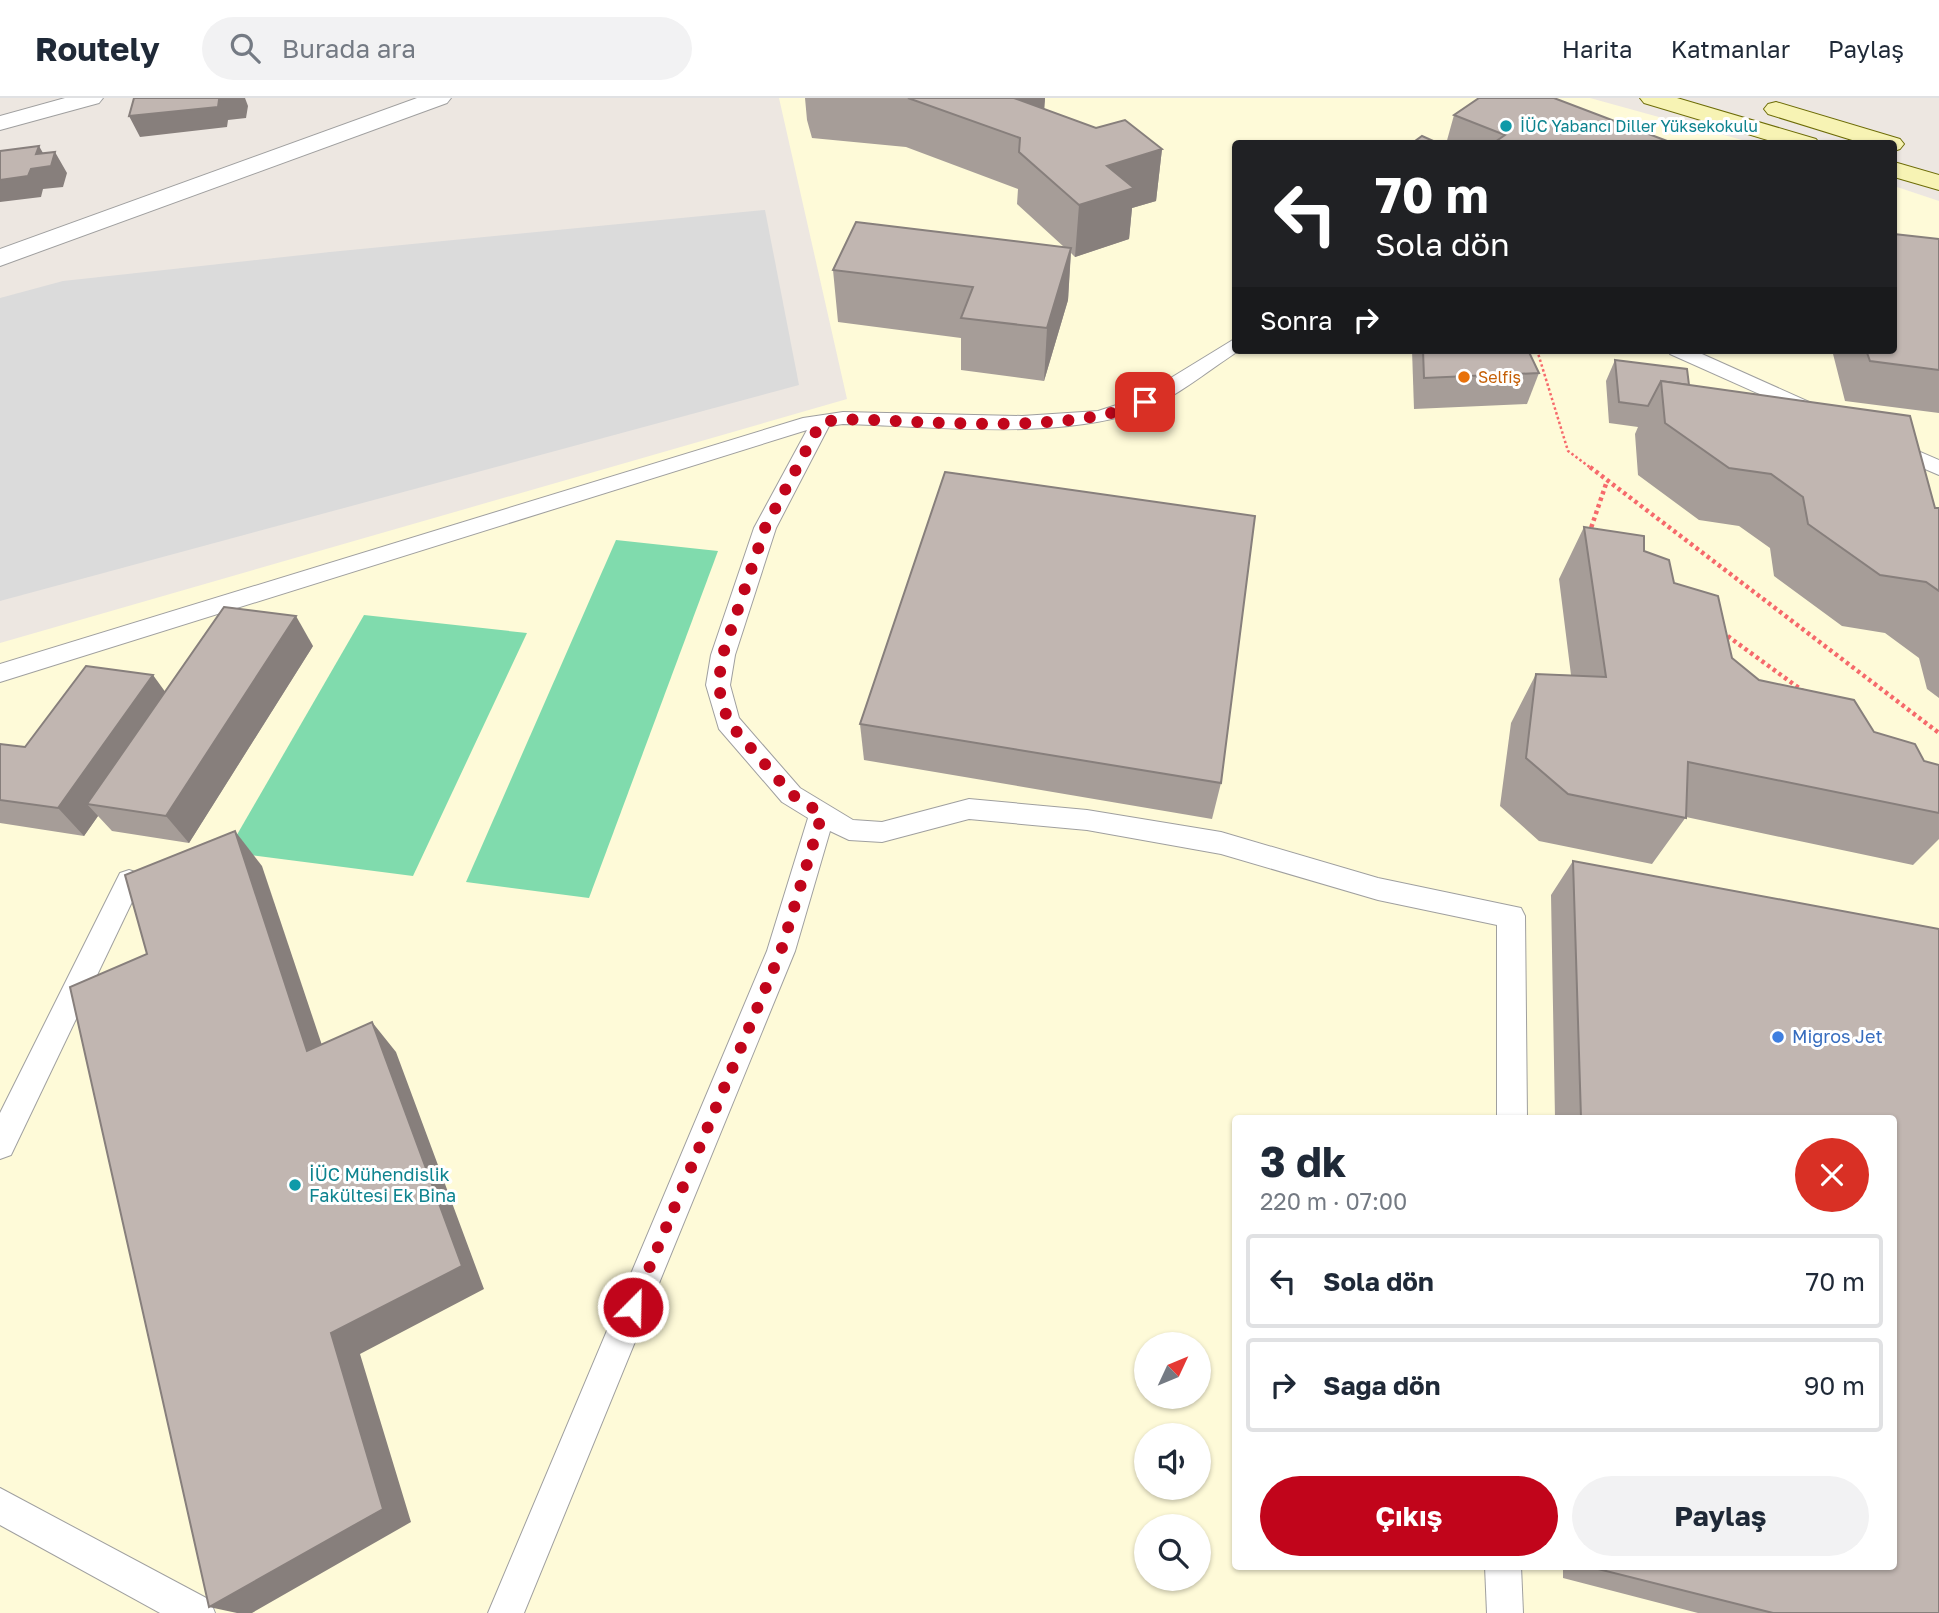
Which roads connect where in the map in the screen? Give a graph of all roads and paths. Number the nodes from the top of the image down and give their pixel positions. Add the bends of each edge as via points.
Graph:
1 (91, 98) edge
2 (439, 98) edge
3 (1652, 98) edge
4 (1752, 102) dead end
5 (0, 123) edge
6 (1794, 140) edge
7 (1880, 140) edge
8 (1897, 170) edge
9 (1939, 183) edge
10 (0, 258) edge
11 (1232, 347) edge
12 (1537, 354) edge
13 (1686, 354) edge
14 (821, 422) junction
15 (1842, 424) edge
16 (1867, 435) edge
17 (1939, 468) edge
18 (1607, 481) junction
19 (1589, 535) edge
20 (1720, 631) edge
21 (0, 673) edge
22 (1808, 695) edge
23 (1939, 733) edge
24 (822, 814) junction
25 (129, 881) edge
26 (1512, 1115) edge
27 (0, 1145) edge
28 (0, 1506) edge
29 (1503, 1570) edge
30 (197, 1613) edge
31 (506, 1613) edge
32 (1505, 1613) edge

1 - 5 street
2 - 10 street
3 - 6 main road
4 - 7 main road
8 - 9 main road
11 - 14 lane via 1145,402 1100,417 1022,422 843,418
12 - 18 path via 1568,451
13 - 15 lane
14 - 21 lane
14 - 24 lane via 765,528 723,654 718,685 728,722 791,794
16 - 17 lane
18 - 19 path
18 - 23 path
20 - 22 path
24 - 26 lane via 849,830 882,832 969,809 1087,820 1221,844 1378,889 1511,916
24 - 31 lane via 781,951
25 - 27 lane
28 - 30 lane
29 - 32 lane

